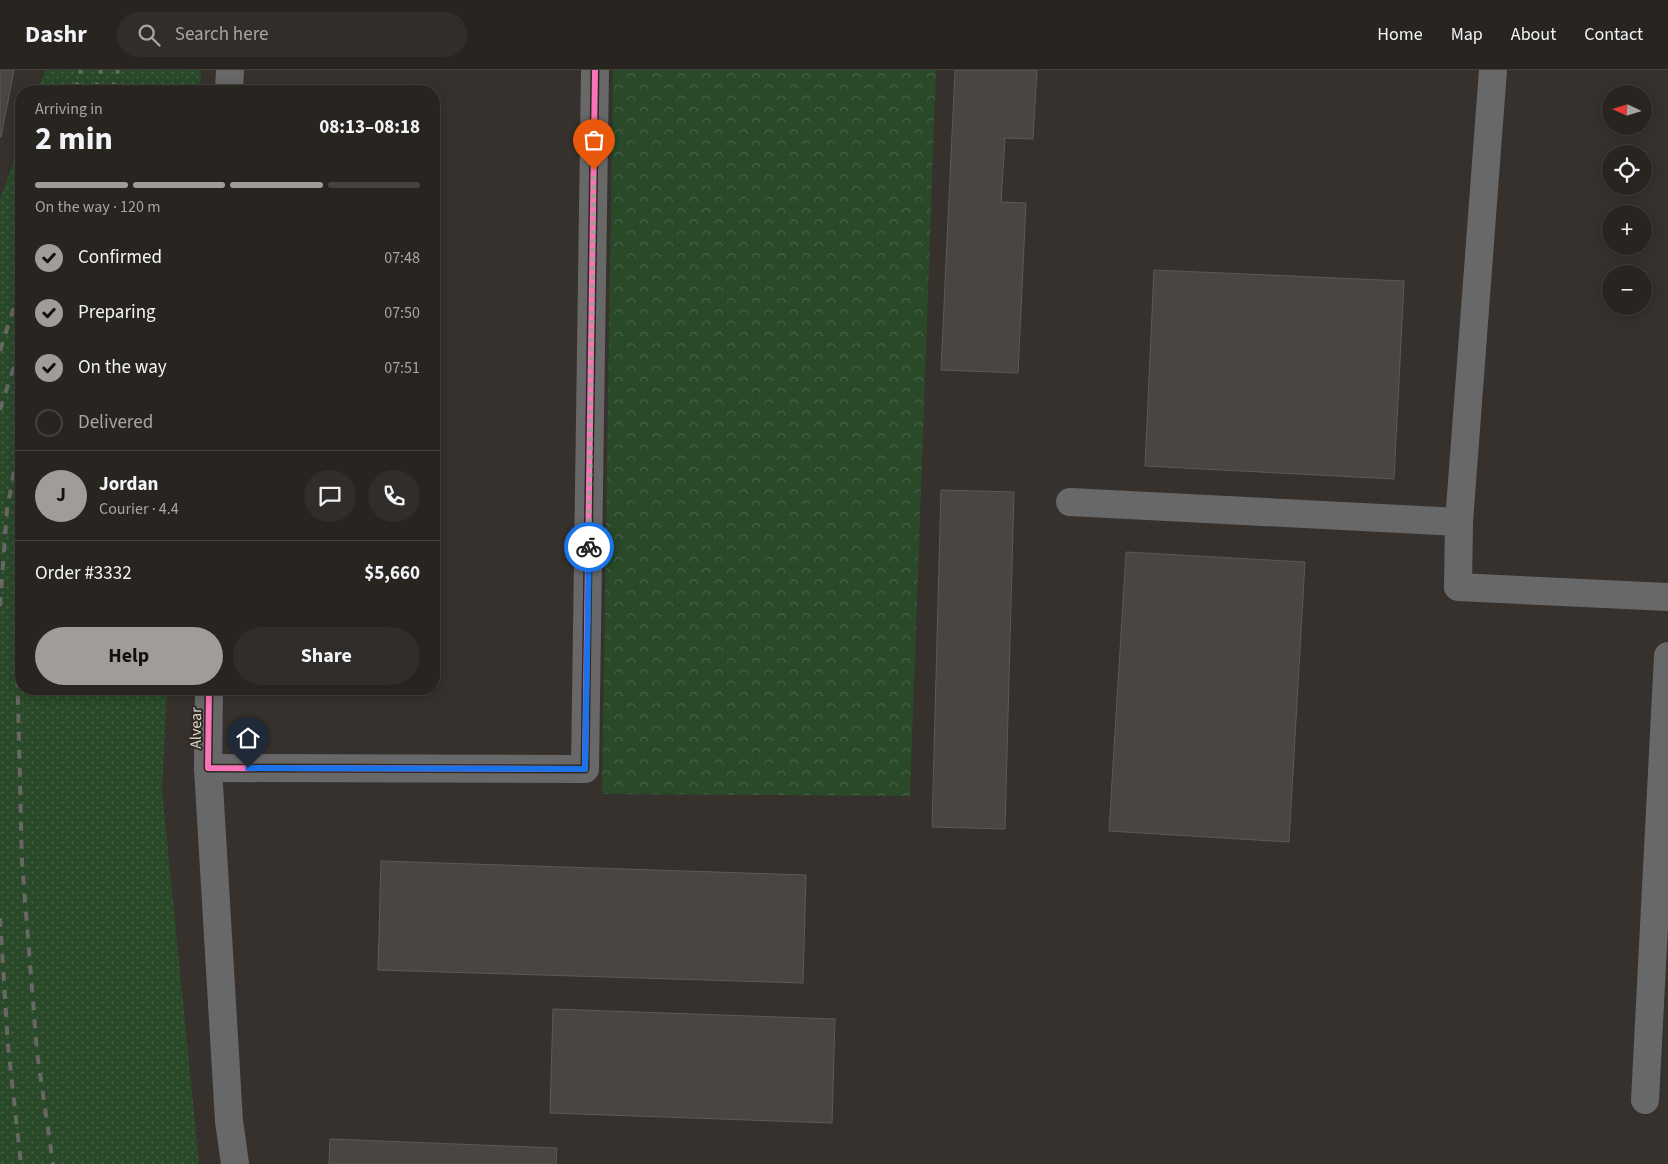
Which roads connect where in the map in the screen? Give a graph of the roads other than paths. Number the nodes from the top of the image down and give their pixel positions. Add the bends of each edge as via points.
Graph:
1 (230, 70) edge
2 (595, 70) edge
3 (1493, 70) edge
4 (229, 85) edge
5 (1070, 502) dead end
6 (1459, 522) junction
7 (1668, 596) edge
8 (1668, 656) edge
9 (209, 695) edge
10 (208, 768) junction
11 (1645, 1100) dead end
12 (235, 1164) edge

1 - 4 street
2 - 10 street via 585,769
3 - 6 street
5 - 6 street
6 - 7 street via 1458,587
8 - 11 street
9 - 10 street, Alvear
10 - 12 street, Alvear via 228,1121

